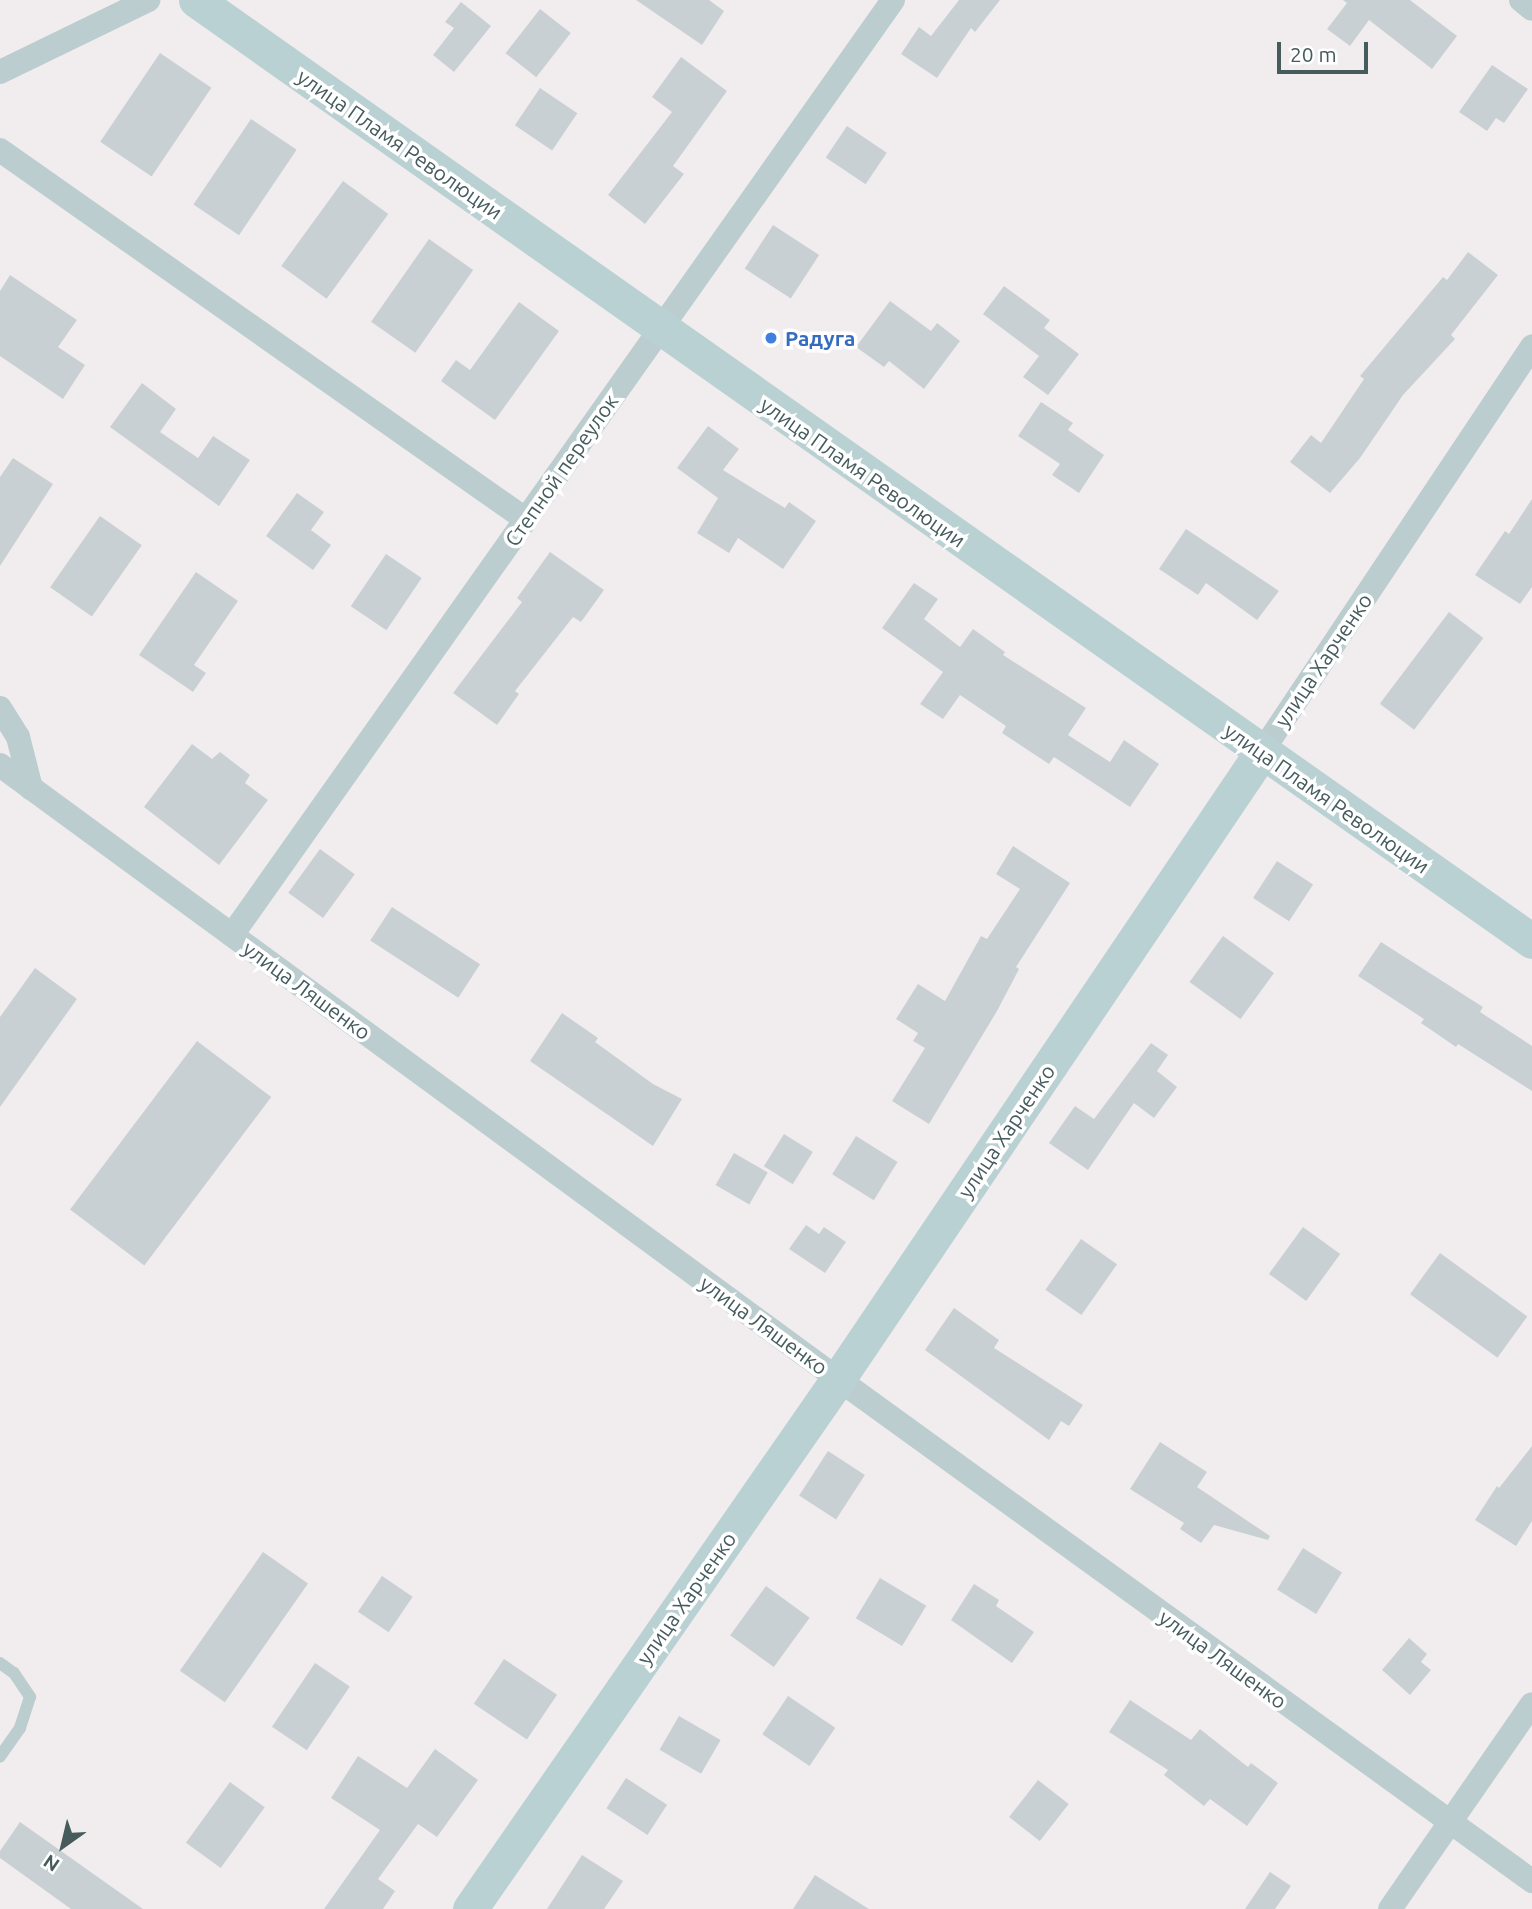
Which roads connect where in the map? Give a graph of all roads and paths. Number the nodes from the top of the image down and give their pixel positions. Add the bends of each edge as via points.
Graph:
1 (148, 0) edge
2 (196, 0) edge
3 (1521, 0) edge
4 (889, 2) edge
5 (1532, 9) edge
6 (0, 72) edge
7 (0, 150) edge
8 (660, 329) junction
9 (1532, 346) edge
10 (525, 519) junction
11 (0, 708) edge
12 (1261, 753) junction
13 (0, 765) edge
14 (30, 788) junction
15 (232, 935) junction
16 (1532, 941) edge
17 (838, 1379) junction
18 (0, 1663) edge
19 (1532, 1704) edge
20 (0, 1757) edge
21 (1450, 1823) junction
22 (1532, 1881) edge
23 (470, 1909) edge
24 (1390, 1909) edge

1 - 6 street
2 - 8 street, улица Пламя Революции
3 - 5 street
4 - 8 street, Степной переулок
7 - 10 street
8 - 10 street, Степной переулок
8 - 12 street, улица Пламя Революции
9 - 12 street, улица Харченко
10 - 15 street, Степной переулок
11 - 14 street via 18,737
12 - 16 street, улица Пламя Революции
12 - 17 street, улица Харченко
13 - 14 street, улица Ляшенко
14 - 15 street, улица Ляшенко
15 - 17 street, улица Ляшенко
17 - 21 street, улица Ляшенко
17 - 23 street, улица Харченко
18 - 20 lane via 14,1673 30,1697 20,1728
19 - 21 street
21 - 22 street, улица Ляшенко
21 - 24 street

